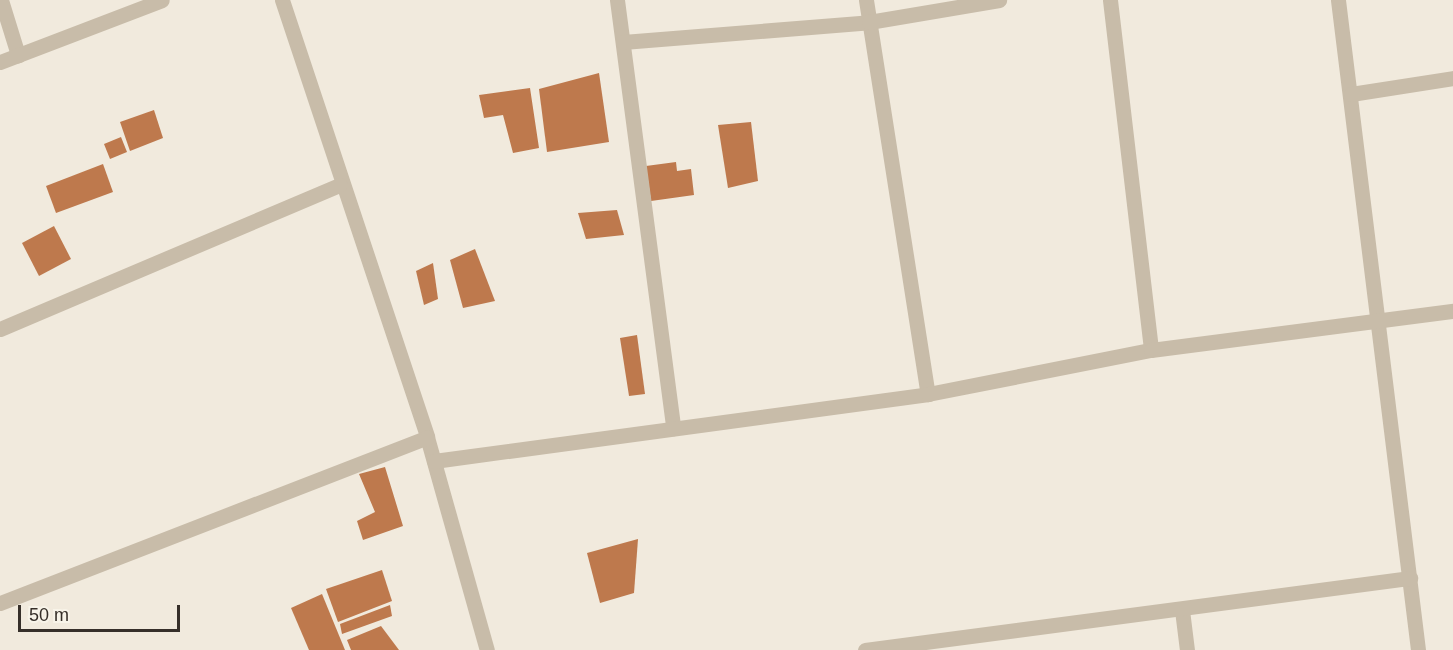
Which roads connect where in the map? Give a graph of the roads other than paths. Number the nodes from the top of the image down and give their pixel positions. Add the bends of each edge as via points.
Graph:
1 (1, 0) edge
2 (162, 0) edge
3 (282, 0) edge
4 (617, 0) edge
5 (866, 0) edge
6 (999, 0) edge
7 (1110, 0) edge
8 (1338, 0) edge
9 (869, 22) junction
10 (623, 42) junction
11 (18, 55) junction
12 (0, 62) edge
13 (1453, 78) edge
14 (1351, 94) junction
15 (340, 185) junction
16 (1453, 311) edge
17 (1378, 323) junction
18 (0, 329) edge
19 (1151, 350) junction
20 (928, 394) junction
21 (673, 428) junction
22 (427, 437) junction
23 (434, 461) junction
24 (1410, 578) junction
25 (0, 603) edge
26 (1182, 610) junction
27 (487, 650) edge
28 (865, 650) edge
29 (1187, 650) edge
30 (1418, 650) edge

1 - 11 street
2 - 11 street
3 - 15 street
4 - 10 street
5 - 9 street
6 - 9 street
7 - 19 street
8 - 14 street
9 - 10 street
9 - 20 street
10 - 21 street
11 - 12 street
13 - 14 street
14 - 17 street
15 - 18 street
15 - 22 street
16 - 17 street
17 - 19 street
17 - 24 street
19 - 20 street
20 - 21 street
21 - 23 street
22 - 23 street
22 - 25 street
23 - 27 street
24 - 26 street
24 - 30 street
26 - 28 street
26 - 29 street

